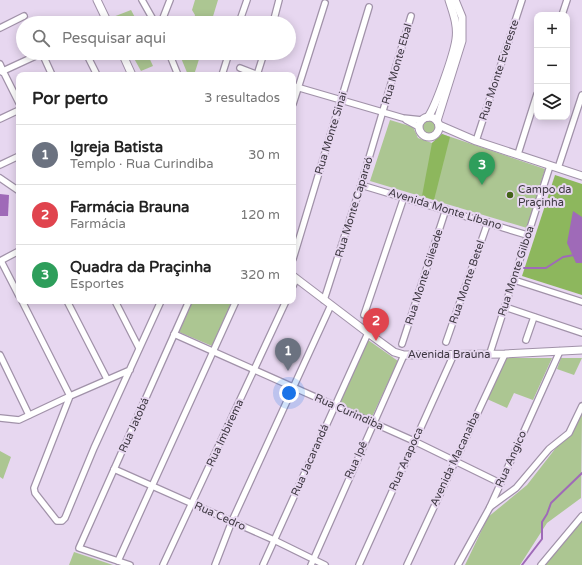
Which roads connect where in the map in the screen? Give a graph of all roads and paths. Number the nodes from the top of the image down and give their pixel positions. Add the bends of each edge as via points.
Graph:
1 (97, 0) edge
2 (142, 0) edge
3 (170, 0) edge
4 (247, 0) edge
5 (279, 0) edge
6 (449, 0) edge
7 (455, 0) edge
8 (522, 0) edge
9 (567, 0) edge
10 (325, 3) dead end
11 (369, 7) dead end
12 (563, 12) edge
13 (105, 16) edge
14 (151, 16) edge
15 (164, 16) edge
16 (241, 16) edge
17 (274, 16) edge
18 (411, 16) dead end
19 (16, 20) edge
20 (0, 28) edge
21 (27, 60) edge
22 (45, 60) edge
23 (90, 60) edge
24 (125, 60) edge
25 (172, 60) edge
26 (227, 60) edge
27 (262, 60) edge
28 (0, 64) edge
29 (240, 68) dead end
30 (2, 72) edge
31 (51, 72) edge
32 (96, 72) edge
33 (131, 72) edge
34 (177, 72) edge
35 (223, 72) edge
36 (250, 72) edge
37 (258, 72) edge
38 (296, 87) edge
39 (582, 95) edge
40 (16, 98) edge
41 (340, 100) junction
42 (534, 103) edge
43 (16, 111) edge
44 (382, 113) junction
45 (0, 119) edge
46 (423, 121) junction
47 (438, 126) junction
48 (476, 141) junction
49 (518, 154) junction
50 (16, 157) edge
51 (0, 165) edge
52 (550, 166) junction
53 (558, 168) junction
54 (582, 176) edge
55 (0, 178) edge
56 (361, 185) junction
57 (16, 189) edge
58 (404, 197) junction
59 (446, 209) junction
60 (488, 222) junction
61 (527, 235) junction
62 (296, 249) edge
63 (16, 253) edge
64 (1, 261) edge
65 (296, 278) edge
66 (514, 280) junction
67 (16, 290) edge
68 (324, 300) junction
69 (582, 302) edge
70 (24, 304) edge
71 (70, 304) edge
72 (117, 304) edge
73 (160, 304) edge
74 (188, 304) edge
75 (235, 304) edge
76 (285, 304) edge
77 (331, 305) junction
78 (505, 308) junction
79 (364, 315) dead end
80 (534, 317) junction
81 (368, 333) junction
82 (582, 333) edge
83 (174, 334) junction
84 (526, 340) dead end
85 (446, 342) dead end
86 (402, 344) dead end
87 (140, 348) junction
88 (582, 350) edge
89 (214, 351) junction
90 (560, 351) junction
91 (490, 353) junction
92 (454, 354) junction
93 (505, 354) junction
94 (0, 355) edge
95 (404, 355) junction
96 (254, 369) junction
97 (130, 370) junction
98 (107, 379) junction
99 (293, 387) junction
100 (70, 396) junction
101 (334, 405) junction
102 (582, 406) edge
103 (29, 416) junction
104 (0, 418) edge
105 (373, 423) junction
106 (414, 441) junction
107 (455, 461) junction
108 (114, 469) junction
109 (500, 483) junction
110 (153, 486) junction
111 (192, 503) junction
112 (490, 507) junction
113 (582, 516) edge
114 (232, 521) junction
115 (274, 540) junction
116 (118, 561) junction
117 (312, 563) edge
118 (130, 565) edge
119 (163, 565) edge
120 (215, 565) edge
121 (263, 565) edge
122 (325, 565) edge
123 (359, 565) edge
124 (406, 565) edge
125 (458, 565) edge
126 (541, 565) edge

1 - 13 street
2 - 14 street
3 - 15 street
4 - 16 street
5 - 17 street
6 - 46 street via 455,19 456,40 435,106
7 - 47 street via 462,17 462,41
8 - 48 street, Rua Monte Evereste
9 - 12 street
10 - 38 street
11 - 41 street, Rua Monte Sinai
18 - 44 street, Rua Monte Ebal
19 - 20 street
21 - 30 street
22 - 31 street
23 - 32 street
24 - 33 street
25 - 34 street
26 - 35 street
27 - 37 street
28 - 30 street
29 - 36 street
30 - 40 street
38 - 41 street
39 - 53 street
41 - 44 street
41 - 62 street, Rua Monte Sinai
42 - 49 street
43 - 45 street
44 - 46 street
44 - 56 street, Rua Monte Caparaó
46 - 47 street
46 - 47 street via 421,134 426,137 433,137
47 - 48 street
48 - 49 street
49 - 52 street
50 - 51 street
52 - 53 street
52 - 61 street, Rua Monte Gilboa
53 - 54 street
55 - 57 street
56 - 58 street, Avenida Monte Líbano
56 - 68 street, Rua Monte Caparaó
58 - 59 street, Avenida Monte Líbano
58 - 79 street
59 - 60 street, Avenida Monte Líbano
59 - 86 street, Rua Monte Gileade
60 - 61 street, Avenida Monte Líbano
60 - 85 street, Rua Monte Betel
61 - 66 street, Rua Monte Gilboa
63 - 64 street
64 - 67 street
65 - 68 street, Avenida Braúna
66 - 69 street
66 - 78 street, Rua Monte Gilboa
68 - 77 street, Avenida Braúna
70 - 100 street
71 - 98 street
72 - 87 street
73 - 87 street
74 - 83 street, Rua Jatobá
75 - 89 street
76 - 96 street, Rua Imbirema
77 - 81 street, Avenida Braúna
77 - 99 street
78 - 80 street
78 - 91 street, Rua Monte Gilboa
80 - 82 street
80 - 84 street
81 - 95 street, Avenida Braúna via 394,352
81 - 101 street, Rua Jacarandá
83 - 89 street, Rua Curindiba
83 - 108 street, Rua Jatobá
87 - 97 street
88 - 90 street, Avenida Braúna
89 - 96 street, Rua Curindiba
89 - 110 street
90 - 93 street, Avenida Braúna
90 - 109 street, Rua Angico
91 - 92 street, Avenida Braúna
91 - 93 street, Avenida Braúna
92 - 95 street, Avenida Braúna
92 - 106 street, Rua Arapoca
93 - 107 street, Avenida Macanaiba
94 - 103 street
95 - 105 street, Rua Ipê
96 - 99 street, Rua Curindiba
96 - 111 street, Rua Imbirema
97 - 98 street
97 - 100 street via 65,518 59,521 35,493 34,488
98 - 100 street
99 - 101 street, Rua Curindiba
99 - 114 street
100 - 103 street
101 - 105 street, Rua Curindiba
101 - 115 street, Rua Jacarandá
102 - 112 street via 569,433 549,449 516,488
103 - 104 street via 19,420
105 - 106 street, Rua Curindiba
105 - 117 street, Rua Ipê
106 - 107 street, Rua Curindiba
106 - 123 street, Rua Arapoca
107 - 109 street, Rua Curindiba
107 - 124 street, Avenida Macanaiba
108 - 110 street, Rua Cedro
108 - 116 street, Rua Jatobá via 79,548
109 - 112 street, Rua Angico
110 - 111 street, Rua Cedro
110 - 116 street
111 - 114 street, Rua Cedro
111 - 119 street, Rua Imbirema
112 - 125 street, Rua Angico
113 - 126 street
114 - 115 street, Rua Cedro
114 - 120 street
115 - 117 street, Rua Cedro
115 - 121 street, Rua Jacarandá
116 - 118 street
117 - 122 street, Rua Cedro

